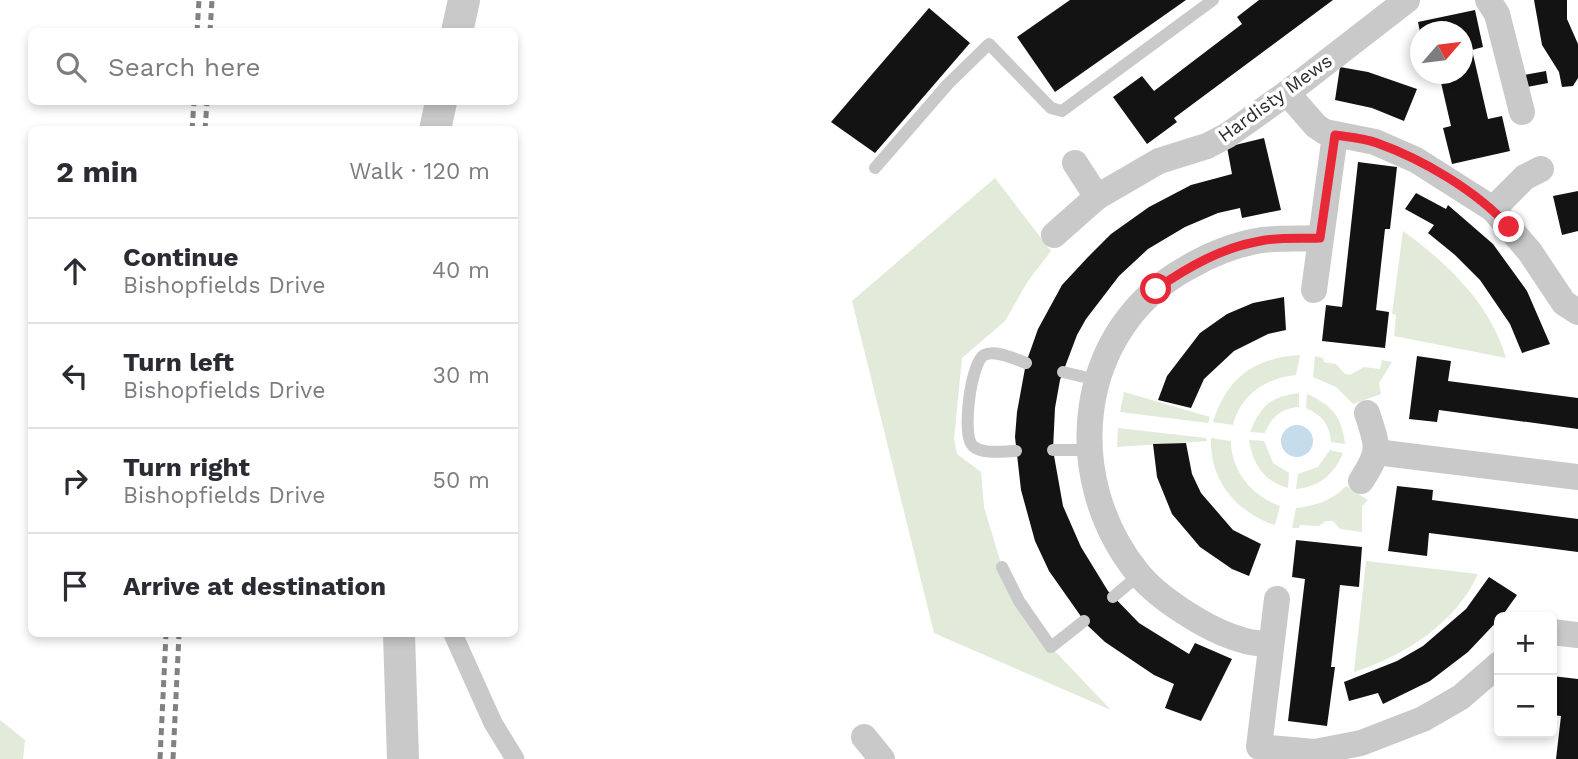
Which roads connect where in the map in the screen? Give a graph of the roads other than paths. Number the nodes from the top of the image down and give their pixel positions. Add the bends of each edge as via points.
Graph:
1 (464, 0) edge
2 (1213, 0) edge
3 (1407, 0) edge
4 (1488, 0) edge
5 (458, 28) edge
6 (1287, 93) junction
7 (440, 105) edge
8 (1522, 112) dead end
9 (436, 126) edge
10 (1335, 135) junction
11 (1075, 163) dead end
12 (876, 168) dead end
13 (1541, 169) dead end
14 (1097, 197) junction
15 (1493, 209) junction
16 (1054, 235) dead end
17 (1320, 238) junction
18 (1314, 290) dead end
19 (1578, 312) edge
20 (1026, 363) dead end
21 (1063, 372) dead end
22 (1097, 380) junction
23 (1367, 413) dead end
24 (1053, 450) dead end
25 (1089, 450) junction
26 (1016, 451) dead end
27 (1376, 452) junction
28 (1578, 477) edge
29 (1361, 481) dead end
30 (1002, 568) dead end
31 (1139, 575) junction
32 (1112, 597) dead end
33 (1277, 599) dead end
34 (1084, 621) dead end
35 (1557, 633) edge
36 (1578, 635) edge
37 (399, 637) edge
38 (454, 637) edge
39 (1270, 645) junction
40 (1494, 668) edge
41 (864, 737) dead end
42 (402, 759) edge
43 (514, 759) edge
44 (882, 759) edge

1 - 5 street
2 - 12 lane via 1062,111 1051,108 989,44
3 - 6 street, Hardisty Mews
4 - 8 street via 1497,14
6 - 10 street via 1316,126
6 - 14 street, Hardisty Mews via 1228,135 1159,161
7 - 9 street
10 - 15 street via 1375,142 1416,160
10 - 17 street
11 - 14 street
13 - 15 street via 1525,177
14 - 16 street, Hardisty Mews
15 - 19 street via 1530,252 1564,303
17 - 18 street
17 - 22 street via 1261,240 1186,268 1156,289 1123,324
20 - 26 lane via 993,353 984,355 978,360 969,401 967,435 972,445 981,451
21 - 22 lane
22 - 25 street via 1089,416
23 - 27 street
24 - 25 lane
25 - 31 street via 1093,482 1105,517
27 - 28 street
27 - 29 street
30 - 34 lane via 1051,647
31 - 32 lane
31 - 39 street via 1165,599 1199,620 1238,639
33 - 39 street
35 - 36 street
37 - 42 street
38 - 43 street
39 - 40 street via 1259,747 1315,752 1361,743 1432,713
41 - 44 street

